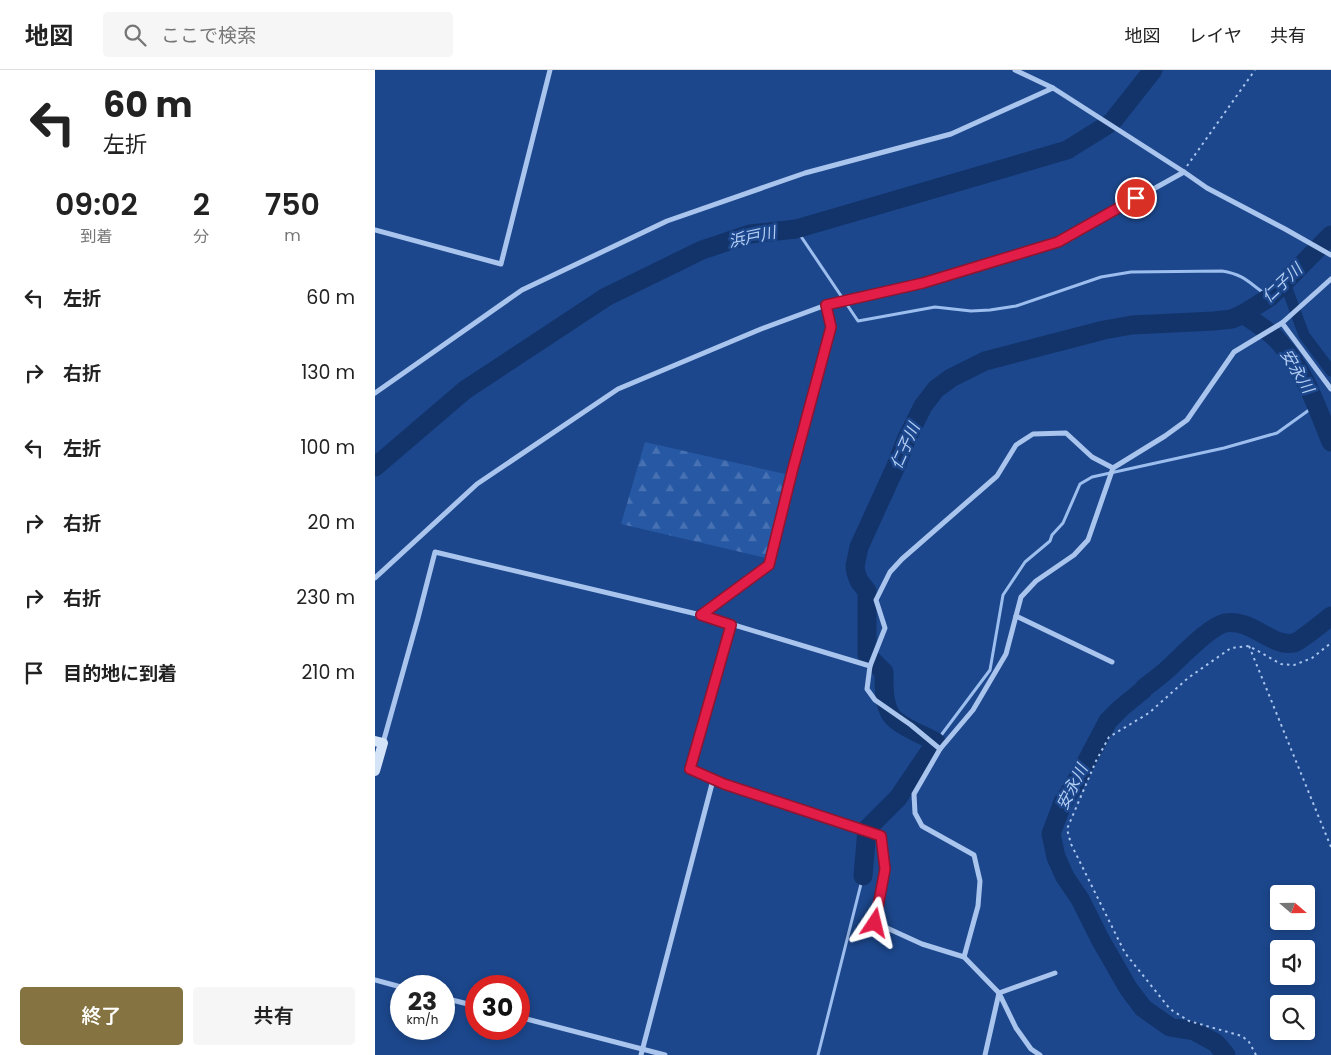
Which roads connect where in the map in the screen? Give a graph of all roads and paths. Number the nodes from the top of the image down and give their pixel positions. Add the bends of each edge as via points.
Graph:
1 (550, 70) edge
2 (1015, 70) edge
3 (1255, 70) edge
4 (1053, 88) junction
5 (1184, 172) junction
6 (375, 230) edge
7 (1331, 255) edge
8 (1331, 279) edge
9 (826, 305) junction
10 (1282, 324) junction
11 (1331, 389) edge
12 (375, 393) edge
13 (1113, 468) junction
14 (375, 578) edge
15 (701, 615) junction
16 (1016, 616) junction
17 (731, 625) junction
18 (1331, 643) edge
19 (1249, 646) junction
20 (1113, 662) dead end
21 (870, 666) junction
22 (379, 742) edge
23 (940, 749) junction
24 (375, 770) edge
25 (713, 780) junction
26 (1331, 847) edge
27 (964, 957) junction
28 (1055, 973) dead end
29 (375, 980) edge
30 (390, 984) edge
31 (999, 993) junction
32 (530, 1020) edge
33 (642, 1052) edge
34 (665, 1055) edge
35 (985, 1055) edge
36 (1039, 1055) edge
37 (1256, 1055) edge

1 - 6 street via 501,264
2 - 4 street
3 - 5 path
4 - 5 street
4 - 12 street via 951,134 805,173 667,221 522,290
5 - 7 street via 1207,188
5 - 9 street via 1058,242 923,283
8 - 10 street
9 - 14 street via 618,389 477,484
9 - 15 street via 831,327 769,565
10 - 11 street
10 - 13 street via 1234,352 1187,420
13 - 16 street via 1088,540 1074,555 1036,581 1021,597
13 - 21 street via 1092,457 1066,433 1033,434 1016,444 997,476 891,572 876,600 885,628
15 - 17 street
15 - 22 street via 435,552
16 - 20 street
16 - 23 street via 1006,654 973,710
17 - 21 street
17 - 25 street via 690,769
18 - 19 path via 1312,658 1294,665 1281,664
19 - 26 path
19 - 37 path via 1231,648 1187,678 1149,713 1109,737 1067,828 1071,844 1125,953 1170,1009 1189,1021 1241,1036 1249,1042
21 - 23 street via 867,690 875,700
22 - 24 street
23 - 27 street via 914,794 915,813 923,826 974,855 980,881 978,906
25 - 27 street via 881,836 885,869 875,923 921,944
25 - 33 street
27 - 31 street
28 - 31 street
29 - 30 street
31 - 35 street
31 - 36 street via 1016,1028
32 - 33 street
33 - 34 street

